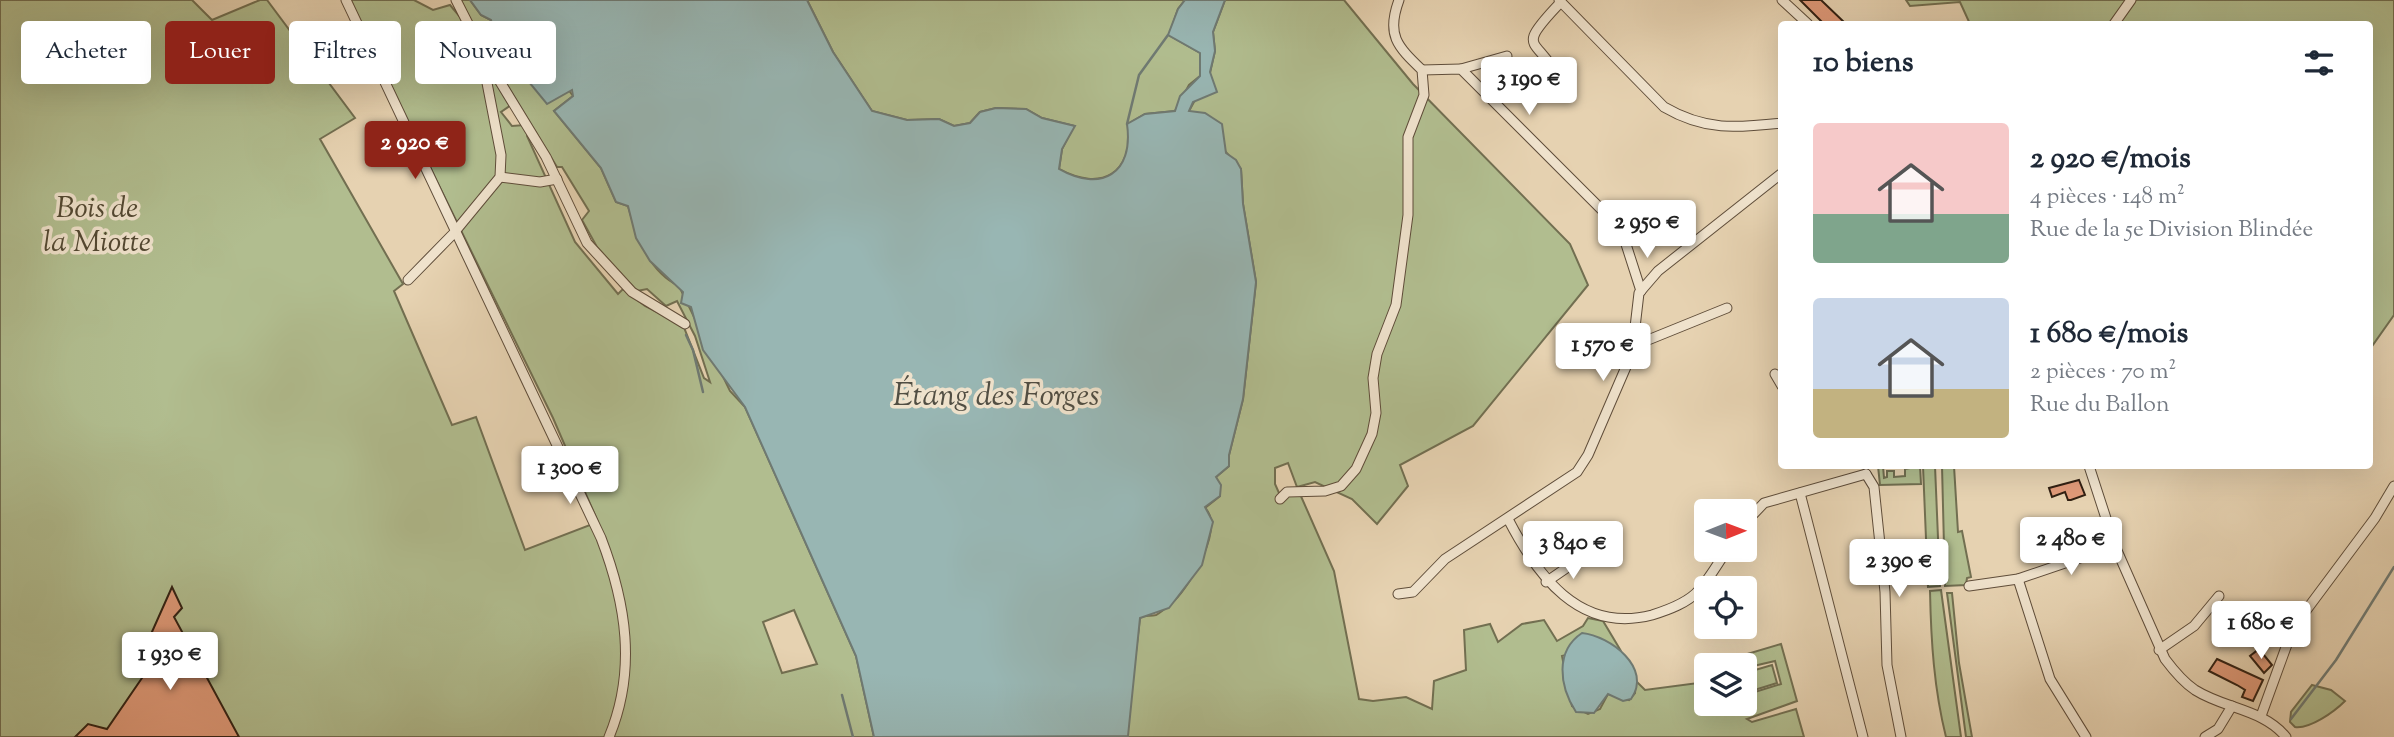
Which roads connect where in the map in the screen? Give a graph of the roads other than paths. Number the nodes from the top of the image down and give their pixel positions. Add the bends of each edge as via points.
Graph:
1 (346, 0) edge
2 (456, 0) edge
3 (1399, 0) edge
4 (1782, 0) edge
5 (2131, 0) edge
6 (1560, 1) edge
7 (467, 21) edge
8 (1805, 21) edge
9 (2116, 21) edge
10 (1507, 56) dead end
11 (1461, 69) junction
12 (1422, 70) junction
13 (1560, 82) dead end
14 (487, 84) edge
15 (504, 84) edge
16 (1778, 123) edge
17 (1778, 176) edge
18 (500, 177) junction
19 (557, 179) junction
20 (1612, 220) dead end
21 (455, 230) junction
22 (1624, 238) dead end
23 (408, 280) dead end
24 (1641, 291) junction
25 (1727, 308) dead end
26 (685, 324) dead end
27 (1636, 342) junction
28 (1775, 374) dead end
29 (1778, 379) edge
30 (2090, 469) edge
31 (1868, 470) edge
32 (2394, 486) edge
33 (1800, 493) junction
34 (1283, 495) dead end
35 (1757, 510) edge
36 (1508, 519) junction
37 (2115, 547) junction
38 (1581, 558) dead end
39 (1719, 562) edge
40 (2018, 579) junction
41 (1546, 582) junction
42 (1969, 586) dead end
43 (1398, 594) dead end
44 (2219, 596) dead end
45 (2159, 650) junction
46 (2232, 706) junction
47 (2261, 716) junction
48 (608, 737) edge
49 (1863, 737) edge
50 (1901, 737) edge
51 (2086, 737) edge
52 (2205, 737) edge
53 (2286, 737) edge

1 - 21 street
2 - 7 street
3 - 12 street via 1393,33 1400,50
4 - 8 street
5 - 9 street
6 - 13 street via 1536,27 1533,39
6 - 16 street via 1664,107 1678,115 1712,127
10 - 11 street
11 - 12 street
11 - 20 street
12 - 34 street via 1424,95 1408,137 1408,215 1396,305 1373,378 1376,413 1372,434 1356,469 1341,486
14 - 18 street via 501,155
15 - 19 street
17 - 24 street via 1658,271
18 - 19 street via 540,182
18 - 21 street
19 - 26 street via 587,243 607,267 632,292
21 - 23 street
21 - 48 street via 619,584 626,656
22 - 24 street
24 - 27 street
25 - 27 street
27 - 36 street via 1577,472
28 - 29 street
30 - 37 street
31 - 33 street
31 - 50 street via 1874,487 1885,592 1887,665
32 - 47 street via 2293,628
33 - 35 street via 1764,503
33 - 49 street
36 - 41 street
36 - 43 street via 1445,559 1413,592
37 - 40 street
37 - 45 street
38 - 41 street
39 - 41 street via 1698,592 1671,610 1641,618 1577,607
40 - 42 street
40 - 51 street via 2050,679
44 - 45 street via 2194,626
45 - 46 street via 2186,683
46 - 47 street
46 - 52 street via 2218,729
47 - 53 street

